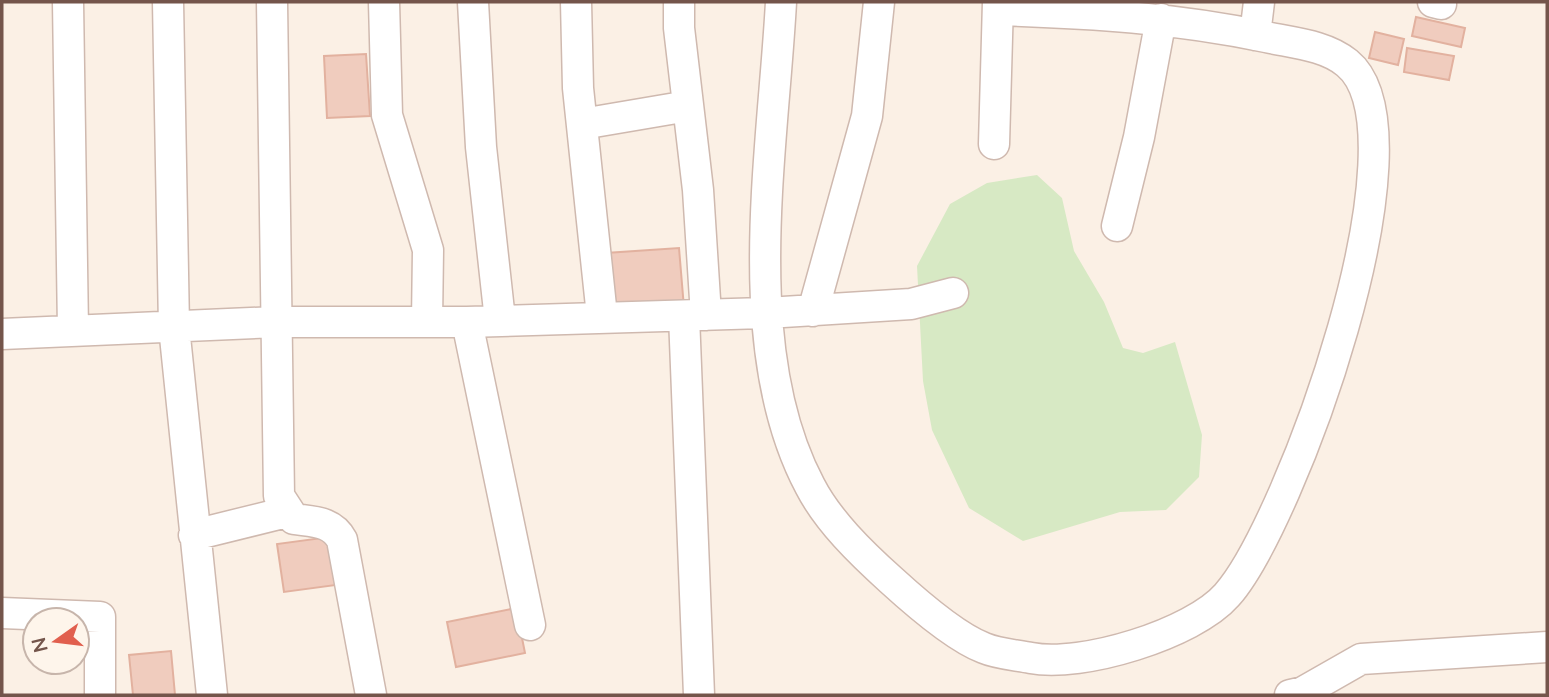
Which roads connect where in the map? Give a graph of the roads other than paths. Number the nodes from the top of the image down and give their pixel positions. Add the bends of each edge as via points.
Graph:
1 (68, 2) edge
2 (168, 2) edge
3 (272, 2) edge
4 (384, 2) edge
5 (473, 2) edge
6 (576, 2) edge
7 (679, 2) edge
8 (780, 2) edge
9 (879, 2) edge
10 (1259, 2) edge
11 (998, 6) edge
12 (1080, 7) edge
13 (1161, 19) junction
14 (1255, 35) junction
15 (688, 106) junction
16 (582, 124) junction
17 (994, 145) dead end
18 (1117, 226) dead end
19 (953, 293) dead end
20 (813, 311) junction
21 (767, 313) junction
22 (695, 315) junction
23 (602, 316) junction
24 (500, 320) junction
25 (276, 322) junction
26 (427, 322) junction
27 (467, 322) junction
28 (174, 327) junction
29 (73, 330) junction
30 (2, 334) edge
31 (287, 512) junction
32 (194, 535) junction
33 (2, 613) edge
34 (530, 625) dead end
35 (1547, 648) edge
36 (1299, 694) edge
37 (100, 695) edge
38 (212, 695) edge
39 (371, 695) edge
40 (699, 695) edge

1 - 29 street
2 - 28 street
3 - 25 street
4 - 26 street via 387,115 428,250
5 - 24 street via 481,147
6 - 16 street
7 - 15 street
8 - 21 street via 769,138
9 - 20 street via 867,116
10 - 14 street
11 - 12 street
11 - 17 street
12 - 13 street
13 - 14 street
13 - 18 street
14 - 21 street via 1326,50 1351,66 1366,90 1373,135 1369,209 1346,325 1304,449 1265,538 1225,598 1173,631 1105,655 1041,660 983,648 918,605 861,553 810,488 785,425
15 - 16 street
15 - 22 street via 698,190
16 - 23 street
19 - 20 street via 911,304
20 - 21 street
21 - 22 street
22 - 23 street
22 - 40 street
23 - 24 street
24 - 27 street
25 - 26 street
25 - 28 street
25 - 31 street via 279,496
26 - 27 street
27 - 34 street
28 - 29 street
28 - 32 street
29 - 30 street
31 - 32 street
31 - 39 street via 294,519 324,523 342,540
32 - 38 street
33 - 37 street via 100,617
35 - 36 street via 1361,659

